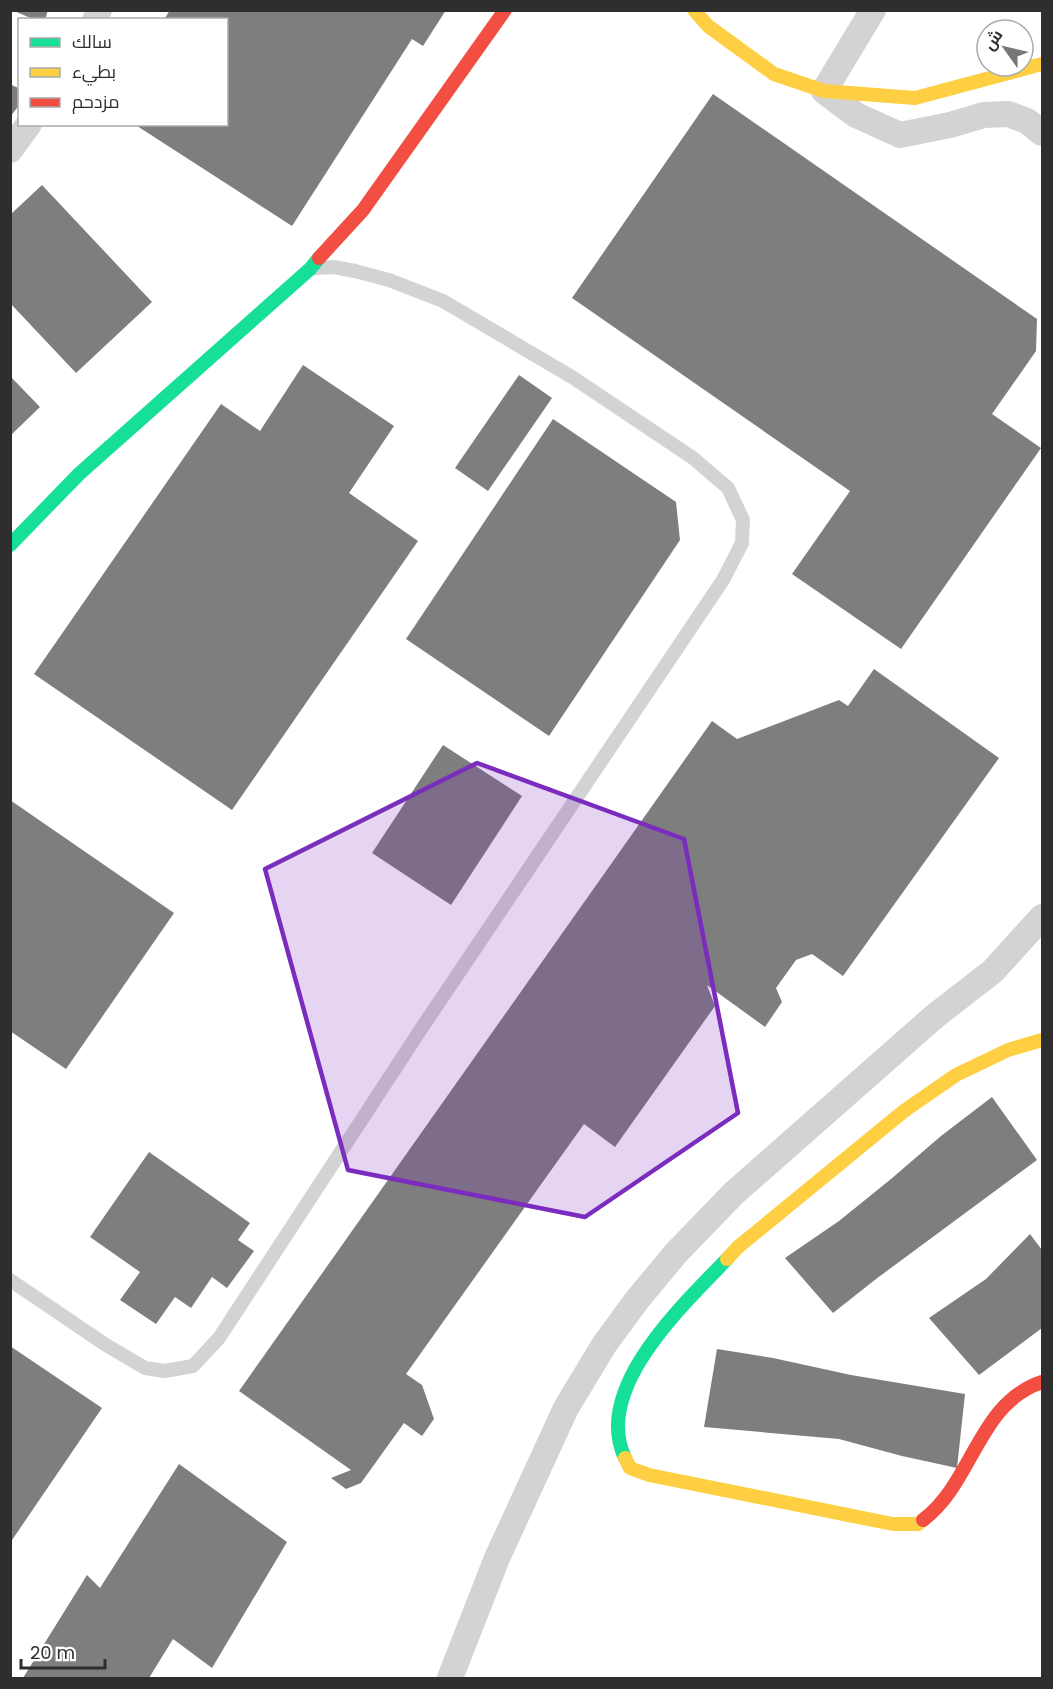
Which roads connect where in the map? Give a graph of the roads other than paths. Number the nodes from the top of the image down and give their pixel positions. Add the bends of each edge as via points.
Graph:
1 (505, 10) edge
2 (694, 10) edge
3 (873, 10) edge
4 (1042, 64) edge
5 (824, 91) junction
6 (28, 126) edge
7 (1042, 133) edge
8 (10, 150) edge
9 (310, 269) junction
10 (10, 545) edge
11 (1042, 917) edge
12 (1042, 1040) edge
13 (10, 1280) edge
14 (1042, 1382) edge
15 (450, 1678) edge

1 - 9 street via 363,210
2 - 5 street via 708,26 774,74
3 - 5 street
4 - 5 street via 915,98
5 - 7 street via 856,115 900,135 984,115 1008,114 1027,121
6 - 8 street
9 - 10 street via 79,474
9 - 13 lane via 334,267 355,271 443,301 572,377 693,458 728,488 743,519 742,543 723,580 219,1338 193,1366 165,1371 145,1368
11 - 15 street via 993,971 935,1016 734,1193 637,1300 566,1408 497,1558
12 - 14 street via 1008,1050 956,1075 904,1112 738,1247 653,1341 623,1394 618,1416 620,1447 630,1468 650,1475 893,1524 918,1524 956,1484 1004,1405

